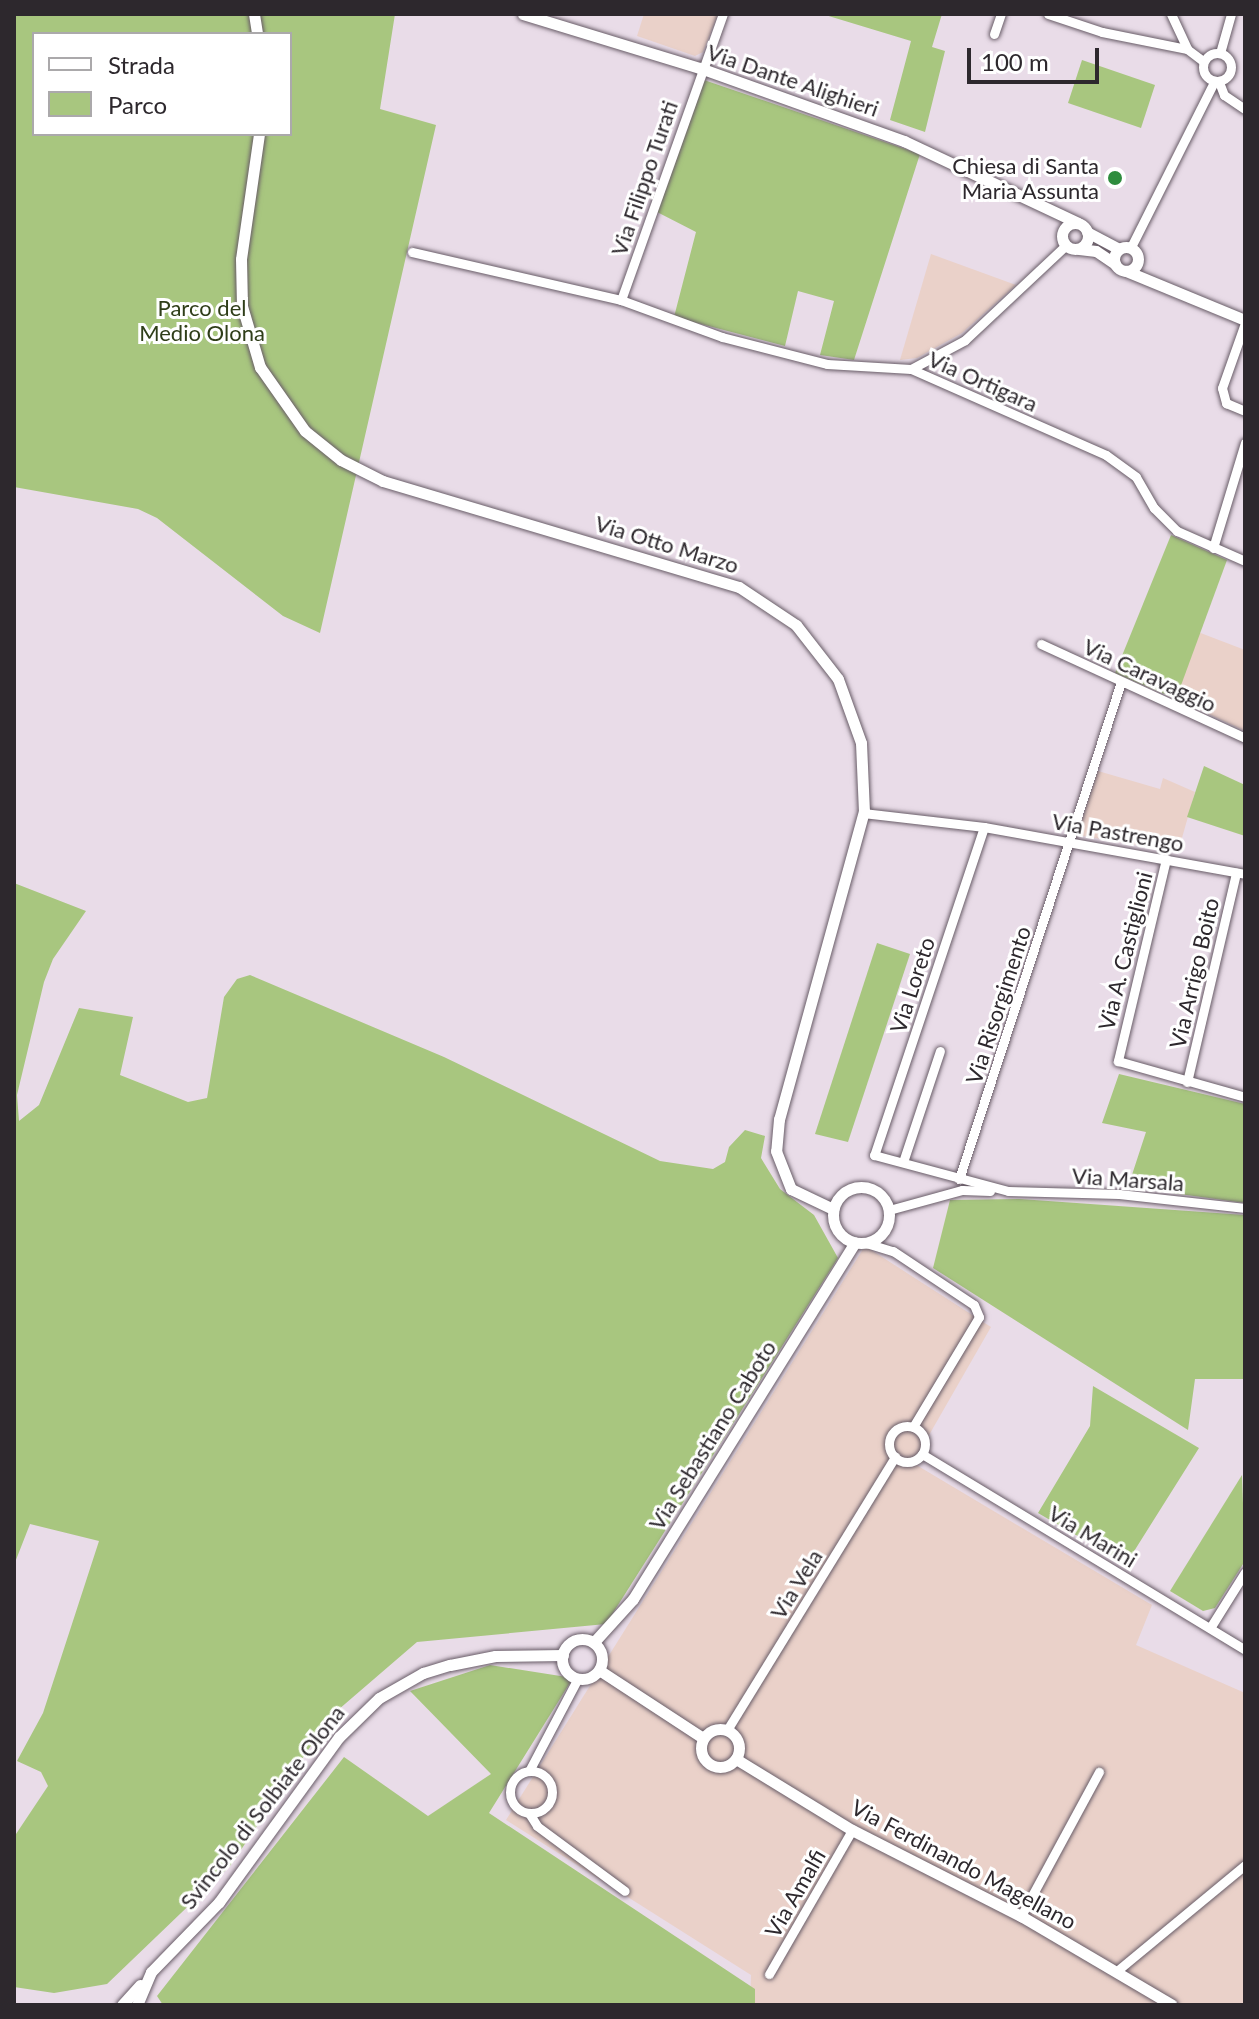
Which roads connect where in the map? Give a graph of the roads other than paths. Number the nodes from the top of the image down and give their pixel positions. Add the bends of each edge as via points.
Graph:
1 (523, 14) edge
2 (723, 14) edge
3 (1001, 14) edge
4 (1048, 14) edge
5 (1171, 14) edge
6 (1231, 14) edge
7 (994, 34) dead end
8 (1187, 49) junction
9 (1220, 53) junction
10 (1204, 62) junction
11 (700, 68) junction
12 (1217, 82) junction
13 (1245, 109) edge
14 (259, 136) edge
15 (1040, 208) junction
16 (1083, 227) junction
17 (1063, 240) junction
18 (1125, 248) junction
19 (1079, 249) junction
20 (412, 252) dead end
21 (1139, 258) junction
22 (1115, 264) junction
23 (1126, 271) junction
24 (1152, 280) junction
25 (621, 300) junction
26 (1245, 321) edge
27 (911, 369) junction
28 (1245, 411) edge
29 (1245, 443) edge
30 (1213, 548) junction
31 (1245, 561) edge
32 (1041, 644) dead end
33 (1121, 682) junction
34 (1245, 738) edge
35 (863, 813) junction
36 (984, 827) junction
37 (1070, 842) junction
38 (1166, 859) junction
39 (1241, 874) edge
40 (940, 1051) dead end
41 (1187, 1082) junction
42 (1245, 1097) edge
43 (874, 1155) joint
44 (903, 1162) junction
45 (959, 1179) junction
46 (1008, 1191) junction
47 (1245, 1208) edge
48 (833, 1209) junction
49 (889, 1210) junction
50 (861, 1243) junction
51 (913, 1427) junction
52 (922, 1454) junction
53 (895, 1457) junction
54 (1245, 1572) edge
55 (1210, 1628) junction
56 (594, 1642) junction
57 (1245, 1650) edge
58 (563, 1655) junction
59 (599, 1670) junction
60 (578, 1678) junction
61 (727, 1730) junction
62 (703, 1738) junction
63 (736, 1759) junction
64 (529, 1771) junction
65 (1099, 1772) dead end
66 (529, 1813) junction
67 (852, 1830) junction
68 (1245, 1865) edge
69 (625, 1891) dead end
70 (1021, 1916) junction
71 (1118, 1970) junction
72 (769, 1974) dead end
73 (146, 1979) junction
74 (122, 2005) edge
75 (137, 2005) edge
76 (1172, 2005) edge

1 - 11 street, Via Dante Alighieri
2 - 11 street, Via Filippo Turati
3 - 7 street
4 - 8 street via 1102,32
5 - 8 street
6 - 9 street
8 - 10 street
9 - 10 street
9 - 12 street via 1232,67
10 - 12 street via 1204,72
11 - 15 street, Via Dante Alighieri via 950,159
11 - 25 street, Via Filippo Turati
12 - 13 street via 1224,95
12 - 18 street
14 - 35 street, Via Otto Marzo via 241,259 242,306 260,367 294,419 341,460 383,481 707,575 769,604 808,637 845,694 863,751
15 - 16 street, Via Dante Alighieri
15 - 17 street, Via Dante Alighieri
16 - 17 street via 1066,226
16 - 18 street, Via Dante Alighieri
16 - 19 street via 1086,243
17 - 19 street
17 - 27 street via 965,340
18 - 21 street, Via Dante Alighieri
18 - 22 street
19 - 22 street via 1096,251
20 - 25 street, Via Ortigara
21 - 23 street
21 - 24 street, Via Dante Alighieri
22 - 23 street
23 - 24 street
24 - 26 street
25 - 27 street, Via Ortigara via 722,337 827,364
26 - 28 street via 1222,388 1226,403
27 - 30 street, Via Ortigara via 1106,455 1136,477 1164,520
29 - 30 street
30 - 31 street, Via Ortigara
32 - 33 street, Via Caravaggio
33 - 34 street, Via Caravaggio
33 - 37 street, Via Risorgimento
35 - 36 street, Via Pastrengo
35 - 48 street, Via Otto Marzo via 777,1131 779,1165 791,1189
36 - 37 street, Via Pastrengo
36 - 43 street, Via Loreto
37 - 38 street, Via Pastrengo
37 - 45 street, Via Risorgimento
38 - 39 street, Via Pastrengo
38 - 41 street, Via A. Castiglioni via 1117,1057 1127,1068
39 - 41 street, Via Arrigo Boito
40 - 44 street
41 - 42 street, Via A. Castiglioni
43 - 44 street, Via Marsala
44 - 45 street, Via Marsala
45 - 46 street, Via Marsala
46 - 47 street, Via Marsala via 1119,1194
46 - 49 street, Via Marsala via 962,1190
48 - 49 street via 843,1193 861,1187 879,1193
48 - 50 street via 840,1234
49 - 50 street via 882,1235
50 - 51 street, Via Vela via 893,1251 974,1305 979,1317
50 - 56 street, Via Sebastiano Caboto via 633,1599
51 - 52 street via 924,1439
51 - 53 street, Via Vela via 901,1427 892,1435
52 - 53 street via 912,1461
52 - 55 street, Via Marini
53 - 61 street, Via Vela
54 - 55 street
55 - 57 street, Via Marini
56 - 58 street, Via Sebastiano Caboto via 575,1640
56 - 59 street via 601,1652
58 - 60 street via 564,1667
58 - 73 street, Svincolo di Solbiate Olona via 523,1653 450,1665 423,1673 379,1698 339,1737 219,1902
59 - 60 street
59 - 62 street, Via Ferdinando Magellano
60 - 64 street
61 - 62 street via 717,1729
61 - 63 street via 739,1742
62 - 63 street, Via Ferdinando Magellano via 703,1757 712,1766 726,1767
63 - 67 street, Via Ferdinando Magellano
64 - 66 street via 512,1783 510,1796 517,1808
64 - 66 street via 542,1774 552,1792 548,1805
65 - 70 street
66 - 69 street via 537,1826
67 - 70 street, Via Ferdinando Magellano
67 - 72 street, Via Amalfi
68 - 71 street
70 - 71 street, Via Ferdinando Magellano
71 - 76 street, Via Ferdinando Magellano
73 - 74 street, Svincolo di Solbiate Olona
73 - 75 street, Svincolo di Solbiate Olona

